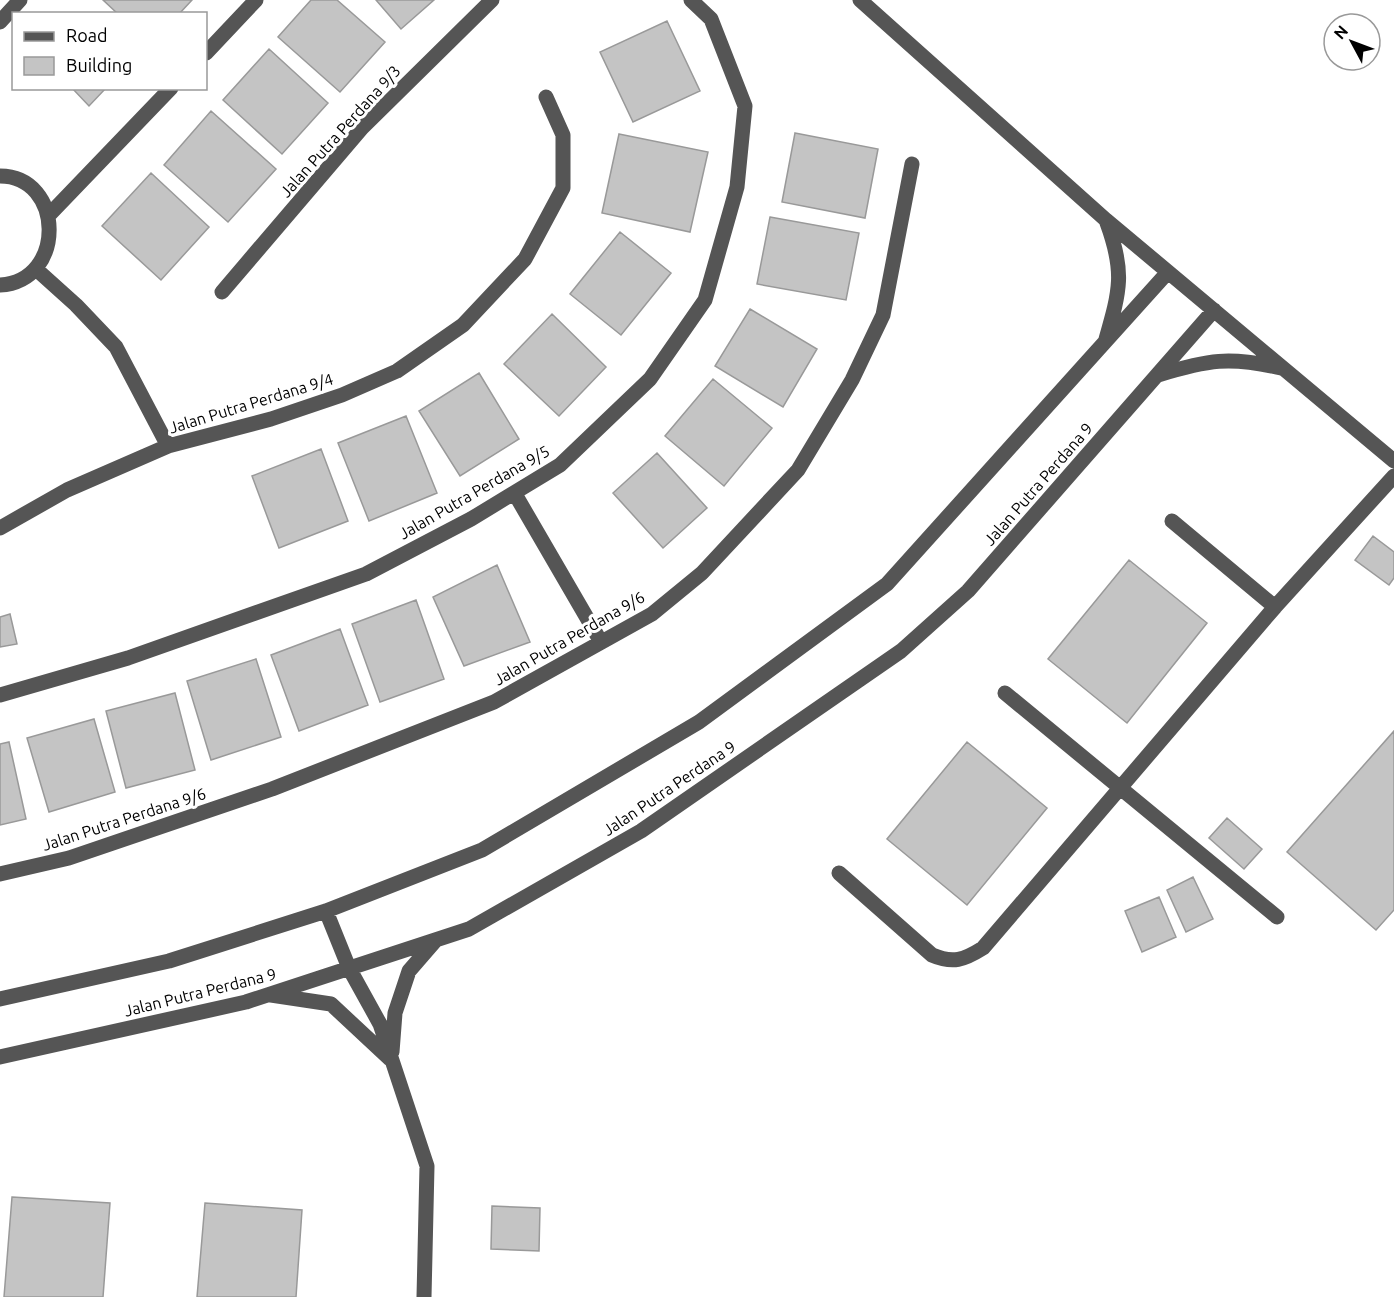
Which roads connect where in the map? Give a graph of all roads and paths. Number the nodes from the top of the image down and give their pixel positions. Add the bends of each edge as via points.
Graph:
1 (20, 0) edge
2 (256, 0) edge
3 (492, 0) edge
4 (691, 0) edge
5 (860, 0) edge
6 (0, 22) edge
7 (207, 51) edge
8 (169, 90) edge
9 (546, 98) dead end
10 (912, 164) dead end
11 (0, 176) edge
12 (49, 215) junction
13 (1106, 220) junction
14 (36, 269) junction
15 (1168, 272) junction
16 (0, 285) edge
17 (222, 292) dead end
18 (1214, 310) junction
19 (1104, 345) junction
20 (1284, 369) junction
21 (1157, 375) junction
22 (168, 446) junction
23 (1394, 461) edge
24 (1394, 476) edge
25 (515, 494) junction
26 (1172, 521) dead end
27 (0, 528) edge
28 (1275, 607) junction
29 (601, 642) junction
30 (1005, 693) dead end
31 (0, 695) edge
32 (1118, 787) junction
33 (839, 873) dead end
34 (0, 874) edge
35 (326, 912) junction
36 (1277, 917) dead end
37 (435, 940) junction
38 (349, 968) junction
39 (269, 994) junction
40 (0, 999) edge
41 (0, 1057) edge
42 (392, 1061) junction
43 (424, 1297) edge

1 - 6 street
2 - 7 street
3 - 17 street, Jalan Putra Perdana 9/3 via 363,129
4 - 25 street, Jalan Putra Perdana 9/5 via 711,19 745,106 737,187 705,300 650,379 560,465
5 - 13 street
8 - 12 street
9 - 22 street, Jalan Putra Perdana 9/4 via 563,135 563,188 525,259 463,325 397,370 342,395 271,419
10 - 29 street, Jalan Putra Perdana 9/6 via 884,315 852,380 798,470 702,573 652,614
11 - 12 street via 24,183 39,197
12 - 14 street via 51,234
13 - 15 street
13 - 19 street via 1118,251 1120,277 1119,295
14 - 16 street via 12,284
14 - 22 street via 116,347
15 - 18 street
15 - 19 street
18 - 20 street
18 - 21 street, Jalan Putra Perdana 9
19 - 35 street via 887,584 699,722 482,850
20 - 21 street via 1249,360 1205,361
20 - 23 street
21 - 37 street, Jalan Putra Perdana 9 via 968,591 901,651 642,831 469,929
22 - 27 street, Jalan Putra Perdana 9/4 via 67,490
24 - 28 street
25 - 29 street
25 - 31 street, Jalan Putra Perdana 9/5 via 366,574 128,658
26 - 28 street
28 - 32 street
29 - 34 street, Jalan Putra Perdana 9/6 via 494,702 273,789 69,858
30 - 32 street
32 - 33 street via 983,948 964,959 947,962 932,956
32 - 36 street
35 - 38 street
35 - 40 street via 169,961
37 - 38 street, Jalan Putra Perdana 9
37 - 42 street via 409,971 395,1013
38 - 39 street, Jalan Putra Perdana 9
38 - 42 street via 380,1024
39 - 41 street, Jalan Putra Perdana 9
39 - 42 street via 331,1004
42 - 43 street via 427,1166

